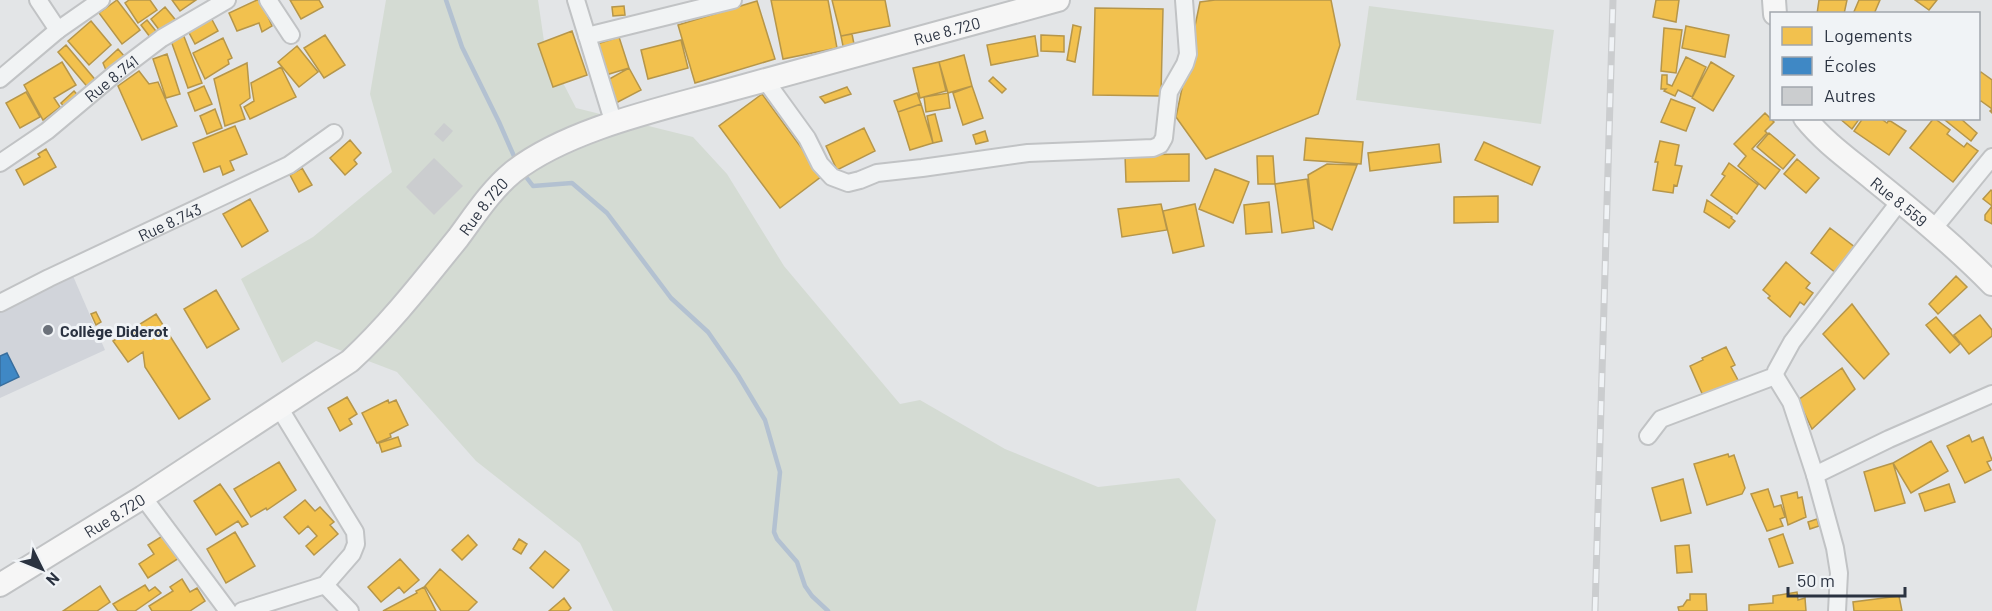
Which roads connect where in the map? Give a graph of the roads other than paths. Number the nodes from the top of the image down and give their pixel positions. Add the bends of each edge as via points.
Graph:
1 (38, 0) edge
2 (101, 0) edge
3 (227, 0) edge
4 (268, 0) edge
5 (576, 0) edge
6 (733, 0) edge
7 (1058, 0) edge
8 (1184, 0) edge
9 (58, 30) junction
10 (291, 34) dead end
11 (587, 36) junction
12 (0, 80) edge
13 (765, 80) junction
14 (1807, 120) edge
15 (614, 124) junction
16 (334, 133) dead end
17 (1992, 157) edge
18 (0, 163) edge
19 (1900, 201) junction
20 (1934, 228) junction
21 (1992, 284) edge
22 (0, 303) edge
23 (1775, 376) junction
24 (1992, 394) edge
25 (280, 409) junction
26 (1648, 436) dead end
27 (1815, 475) junction
28 (143, 497) junction
29 (0, 585) edge
30 (325, 585) junction
31 (228, 611) edge
32 (242, 611) edge
33 (350, 611) edge
34 (1837, 611) edge

1 - 9 street
2 - 9 street
3 - 18 street, Rue 8.741 via 162,38 47,131
4 - 10 street
5 - 11 street
6 - 11 street
7 - 13 main road, Rue 8.720
8 - 13 street via 1188,54 1169,92 1164,138 1153,148 1028,153 877,173 848,183 832,177 820,164 807,138
9 - 12 street
11 - 15 street
13 - 15 main road, Rue 8.720
14 - 19 main road, Rue 8.559 via 1834,149
15 - 25 main road, Rue 8.720 via 570,140 519,168 492,193 370,343
16 - 22 street, Rue 8.743 via 289,165
17 - 20 street
19 - 20 main road, Rue 8.559
19 - 23 street via 1792,342
20 - 21 main road, Rue 8.559
23 - 26 street via 1661,419
23 - 27 street via 1791,402
24 - 27 street
25 - 28 main road, Rue 8.720
25 - 30 street via 355,532 352,554
27 - 34 street via 1835,548 1839,573
28 - 29 main road, Rue 8.720
28 - 31 street
30 - 32 street
30 - 33 street

